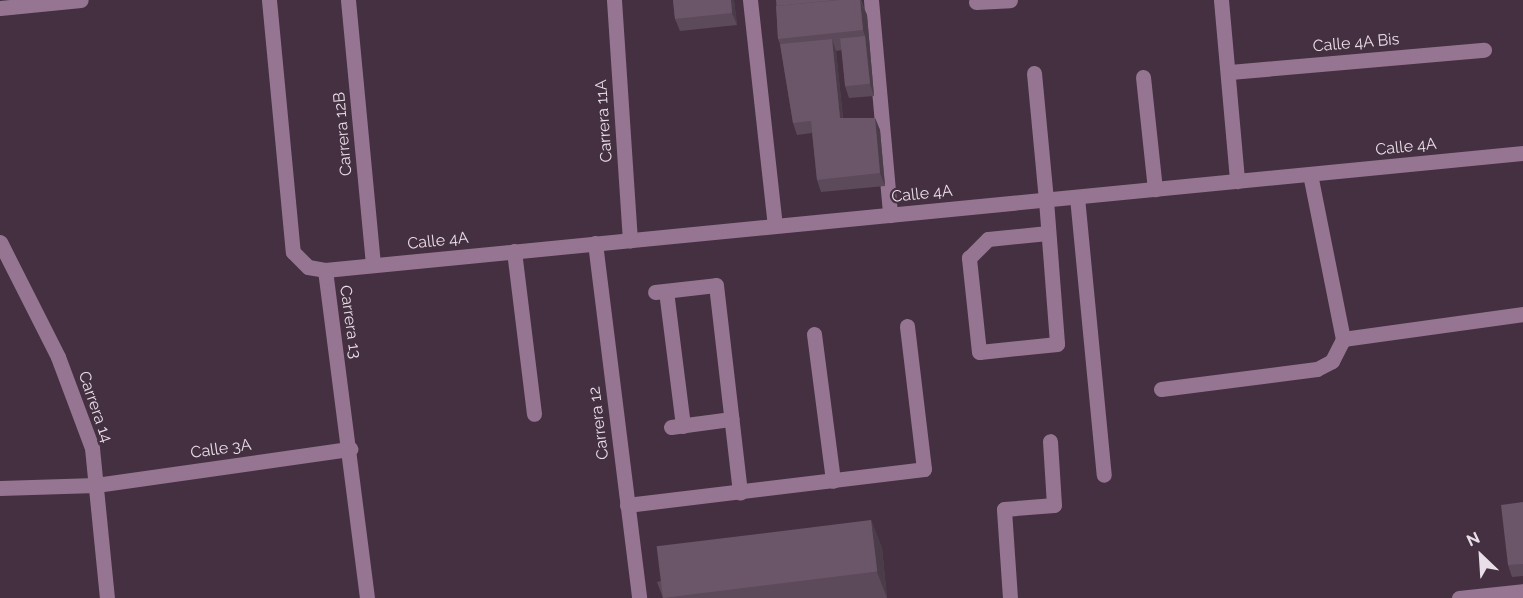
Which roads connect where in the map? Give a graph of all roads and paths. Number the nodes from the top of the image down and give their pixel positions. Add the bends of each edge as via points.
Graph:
1 (81, 0) edge
2 (269, 0) edge
3 (348, 0) edge
4 (614, 0) edge
5 (750, 0) edge
6 (871, 0) edge
7 (1010, 0) edge
8 (1221, 0) edge
9 (976, 2) dead end
10 (0, 8) edge
11 (1485, 50) dead end
12 (1230, 72) junction
13 (1034, 73) dead end
14 (1143, 77) dead end
15 (1523, 153) edge
16 (1310, 174) junction
17 (1237, 181) junction
18 (1155, 189) junction
19 (1077, 197) junction
20 (1046, 200) junction
21 (890, 215) junction
22 (775, 226) junction
23 (1048, 233) junction
24 (630, 240) junction
25 (0, 242) edge
26 (595, 243) junction
27 (514, 251) junction
28 (373, 265) junction
29 (325, 270) junction
30 (1523, 314) edge
31 (907, 326) dead end
32 (814, 334) dead end
33 (1343, 339) junction
34 (1161, 389) dead end
35 (534, 414) dead end
36 (731, 419) junction
37 (1050, 441) dead end
38 (350, 449) junction
39 (1104, 475) dead end
40 (833, 481) junction
41 (96, 485) junction
42 (0, 488) edge
43 (740, 493) junction
44 (627, 505) junction
45 (1523, 591) edge
46 (108, 598) edge
47 (367, 598) edge
48 (639, 598) edge
49 (1010, 598) edge
50 (1459, 598) edge

1 - 10 street
2 - 29 street, Carrera 13 via 293,252 298,260
3 - 28 street, Carrera 12B
4 - 24 street, Carrera 11A
5 - 22 street
6 - 21 street
7 - 9 street
8 - 12 street
11 - 12 street, Calle 4A Bis
12 - 17 street
13 - 20 street
14 - 18 street
15 - 16 street, Calle 4A
16 - 17 street, Calle 4A
16 - 33 street
17 - 18 street, Calle 4A
18 - 19 street, Calle 4A
19 - 20 street, Calle 4A
19 - 39 street
20 - 21 street, Calle 4A
20 - 23 street
21 - 22 street, Calle 4A
22 - 24 street, Calle 4A
23 - 23 street via 1057,344 979,352 969,258 988,239
24 - 26 street, Calle 4A
25 - 41 street, Carrera 14 via 71,386 92,448
26 - 27 street, Calle 4A
26 - 44 street, Carrera 12
27 - 28 street, Calle 4A
27 - 35 street
28 - 29 street, Calle 4A
29 - 38 street, Carrera 13
30 - 33 street
31 - 40 street via 924,469
32 - 40 street
33 - 34 street via 1332,361 1317,369
36 - 36 street via 716,285 660,291 677,426
36 - 43 street
37 - 49 street via 1054,505 1004,509
38 - 41 street, Calle 3A
38 - 47 street, Carrera 13
40 - 43 street
41 - 42 street, Calle 3A
41 - 46 street, Carrera 14
43 - 44 street
44 - 48 street, Carrera 12
45 - 50 street

